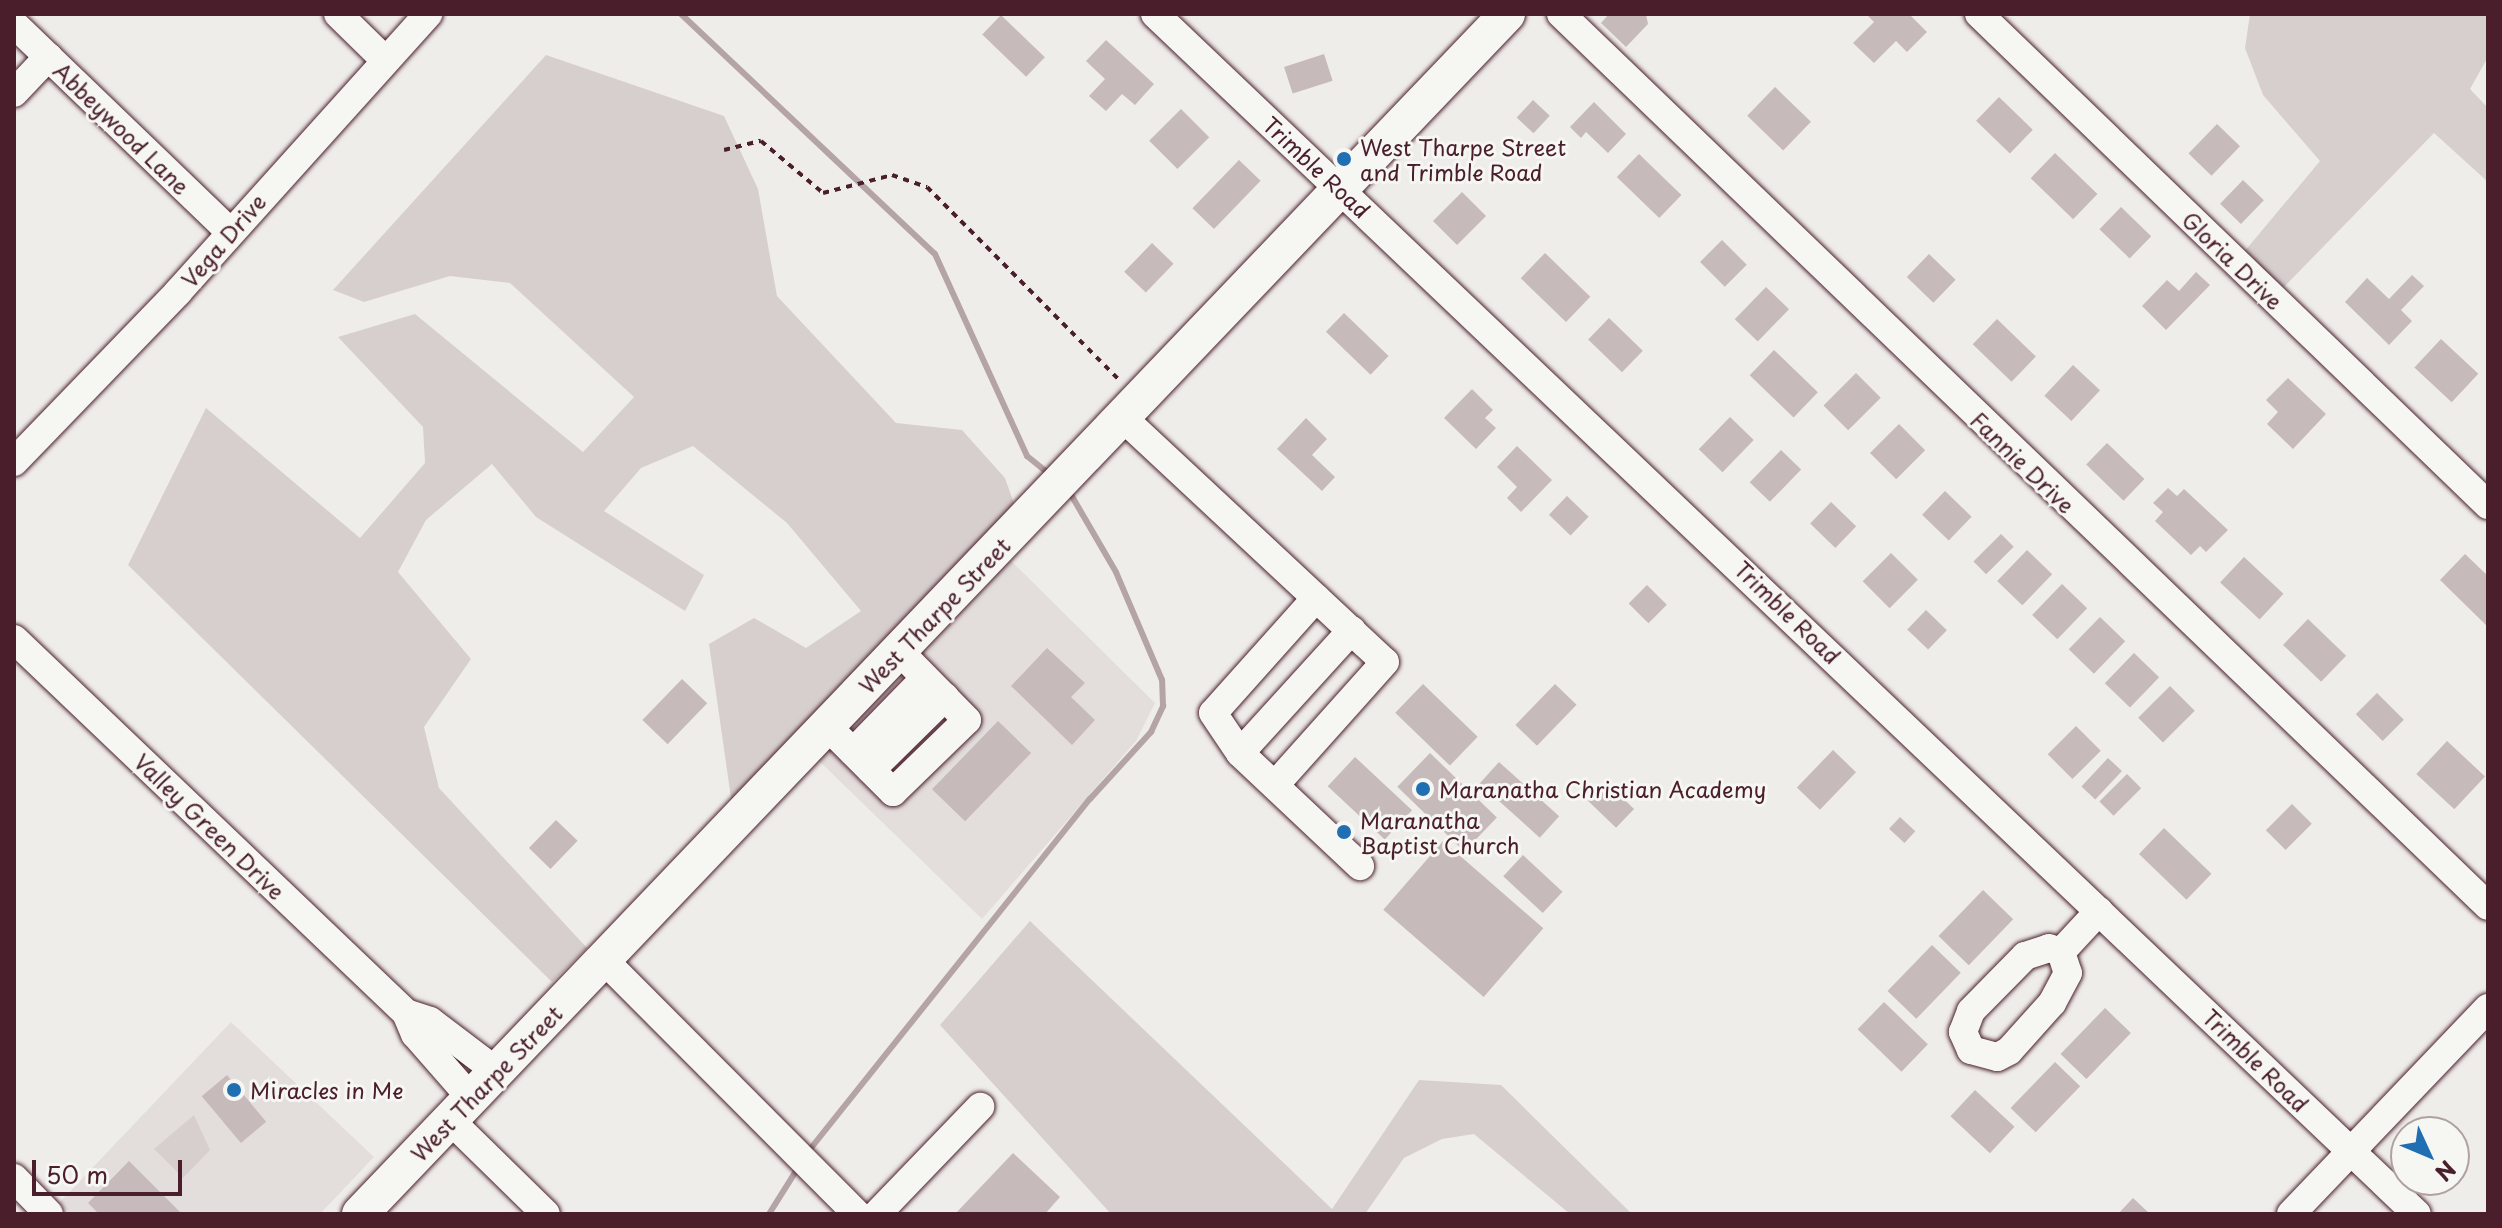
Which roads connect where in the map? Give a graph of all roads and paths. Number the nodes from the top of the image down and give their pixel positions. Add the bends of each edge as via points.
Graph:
1 (338, 14) edge
2 (428, 14) edge
3 (1155, 14) edge
4 (1507, 14) edge
5 (1561, 14) edge
6 (1979, 14) edge
7 (14, 24) edge
8 (48, 57) junction
9 (385, 60) junction
10 (14, 93) edge
11 (724, 150) dead end
12 (1339, 189) junction
13 (229, 231) junction
14 (1130, 408) junction
15 (14, 462) edge
16 (2488, 505) edge
17 (1316, 598) junction
18 (1352, 630) junction
19 (14, 639) edge
20 (899, 651) junction
21 (935, 687) junction
22 (828, 727) junction
23 (1240, 753) junction
24 (862, 761) junction
25 (1275, 785) junction
26 (1360, 866) dead end
27 (2488, 906) edge
28 (2099, 911) junction
29 (2061, 952) dead end
30 (605, 961) junction
31 (2488, 1008) edge
32 (406, 1013) junction
33 (496, 1071) junction
34 (980, 1107) dead end
35 (460, 1109) junction
36 (2351, 1151) junction
37 (14, 1178) edge
38 (49, 1214) edge
39 (360, 1214) edge
40 (546, 1214) edge
41 (857, 1214) edge
42 (877, 1214) edge
43 (2291, 1214) edge
44 (2417, 1214) edge

1 - 9 street
2 - 9 street, Vega Drive
3 - 12 street, Trimble Road
4 - 12 main road, West Tharpe Street
5 - 27 street, Fannie Drive
6 - 16 street, Gloria Drive
7 - 8 street, Abbeywood Lane
8 - 10 street
8 - 13 street, Abbeywood Lane
9 - 13 street, Vega Drive
11 - 14 path via 761,141 808,186 837,191 892,175 927,187
12 - 14 main road, West Tharpe Street
12 - 28 street, Trimble Road
13 - 15 street, Vega Drive
14 - 17 street
14 - 20 main road, West Tharpe Street
17 - 18 street
17 - 23 street via 1213,713
18 - 23 street
18 - 25 street via 1385,662
19 - 32 street, Valley Green Drive
20 - 21 street
20 - 22 main road, West Tharpe Street
21 - 24 street
21 - 24 street via 967,720 893,792
22 - 24 street
22 - 30 main road, West Tharpe Street
23 - 25 street
25 - 26 street
28 - 29 street
28 - 36 street, Trimble Road
30 - 33 main road, West Tharpe Street
30 - 41 street
31 - 36 street
32 - 33 street, Valley Green Drive via 430,1021
32 - 35 street, Valley Green Drive
33 - 35 main road, West Tharpe Street
34 - 42 street
35 - 39 main road, West Tharpe Street
35 - 40 street, Valley Green Drive
36 - 43 street
36 - 44 street, Trimble Road
37 - 38 street

